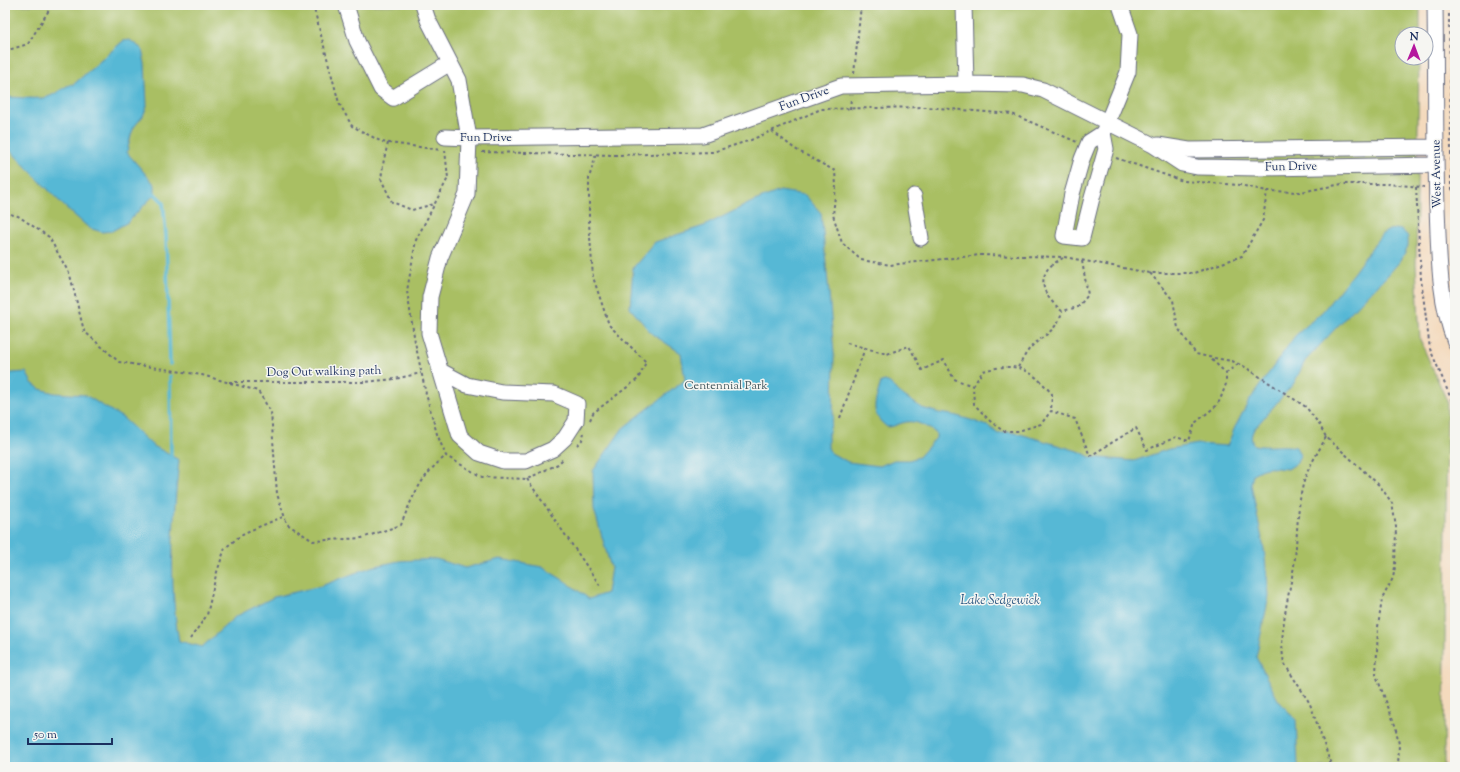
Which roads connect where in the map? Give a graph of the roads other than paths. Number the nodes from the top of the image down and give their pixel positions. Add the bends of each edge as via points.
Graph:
1 (346, 5) edge
2 (423, 5) edge
3 (964, 5) edge
4 (1120, 5) edge
5 (1435, 5) edge
6 (450, 62) junction
7 (966, 84) junction
8 (1106, 127) junction
9 (445, 144) road end
10 (469, 145) junction
11 (1152, 145) junction
12 (1436, 148) junction
13 (1436, 165) junction
14 (1072, 194) junction
15 (914, 196) dead end
16 (1092, 198) junction
17 (921, 238) dead end
18 (1455, 342) edge
19 (439, 370) junction

1 - 6 street via 357,41 381,89 393,98
2 - 6 street
3 - 7 street
4 - 8 street via 1130,34 1128,72
5 - 12 street, West Avenue
6 - 10 street via 459,80
7 - 8 street, Fun Drive via 1023,85 1043,90
7 - 10 street, Fun Drive via 841,86 703,135
8 - 11 street, Fun Drive
8 - 14 street via 1089,142
8 - 16 street via 1106,149
9 - 10 street, Fun Drive
10 - 19 street via 467,194 440,258 430,297 429,333
11 - 12 street, Fun Drive via 1189,150
11 - 13 street, Fun Drive via 1182,164 1197,167
12 - 13 street, West Avenue
13 - 18 street, West Avenue via 1444,187 1440,281 1446,315
14 - 16 street
14 - 16 street via 1064,236 1082,238
15 - 17 street
19 - 19 street via 460,436 479,453 503,461 526,461 553,449 565,438 576,421 577,404 554,394 502,392 467,385

